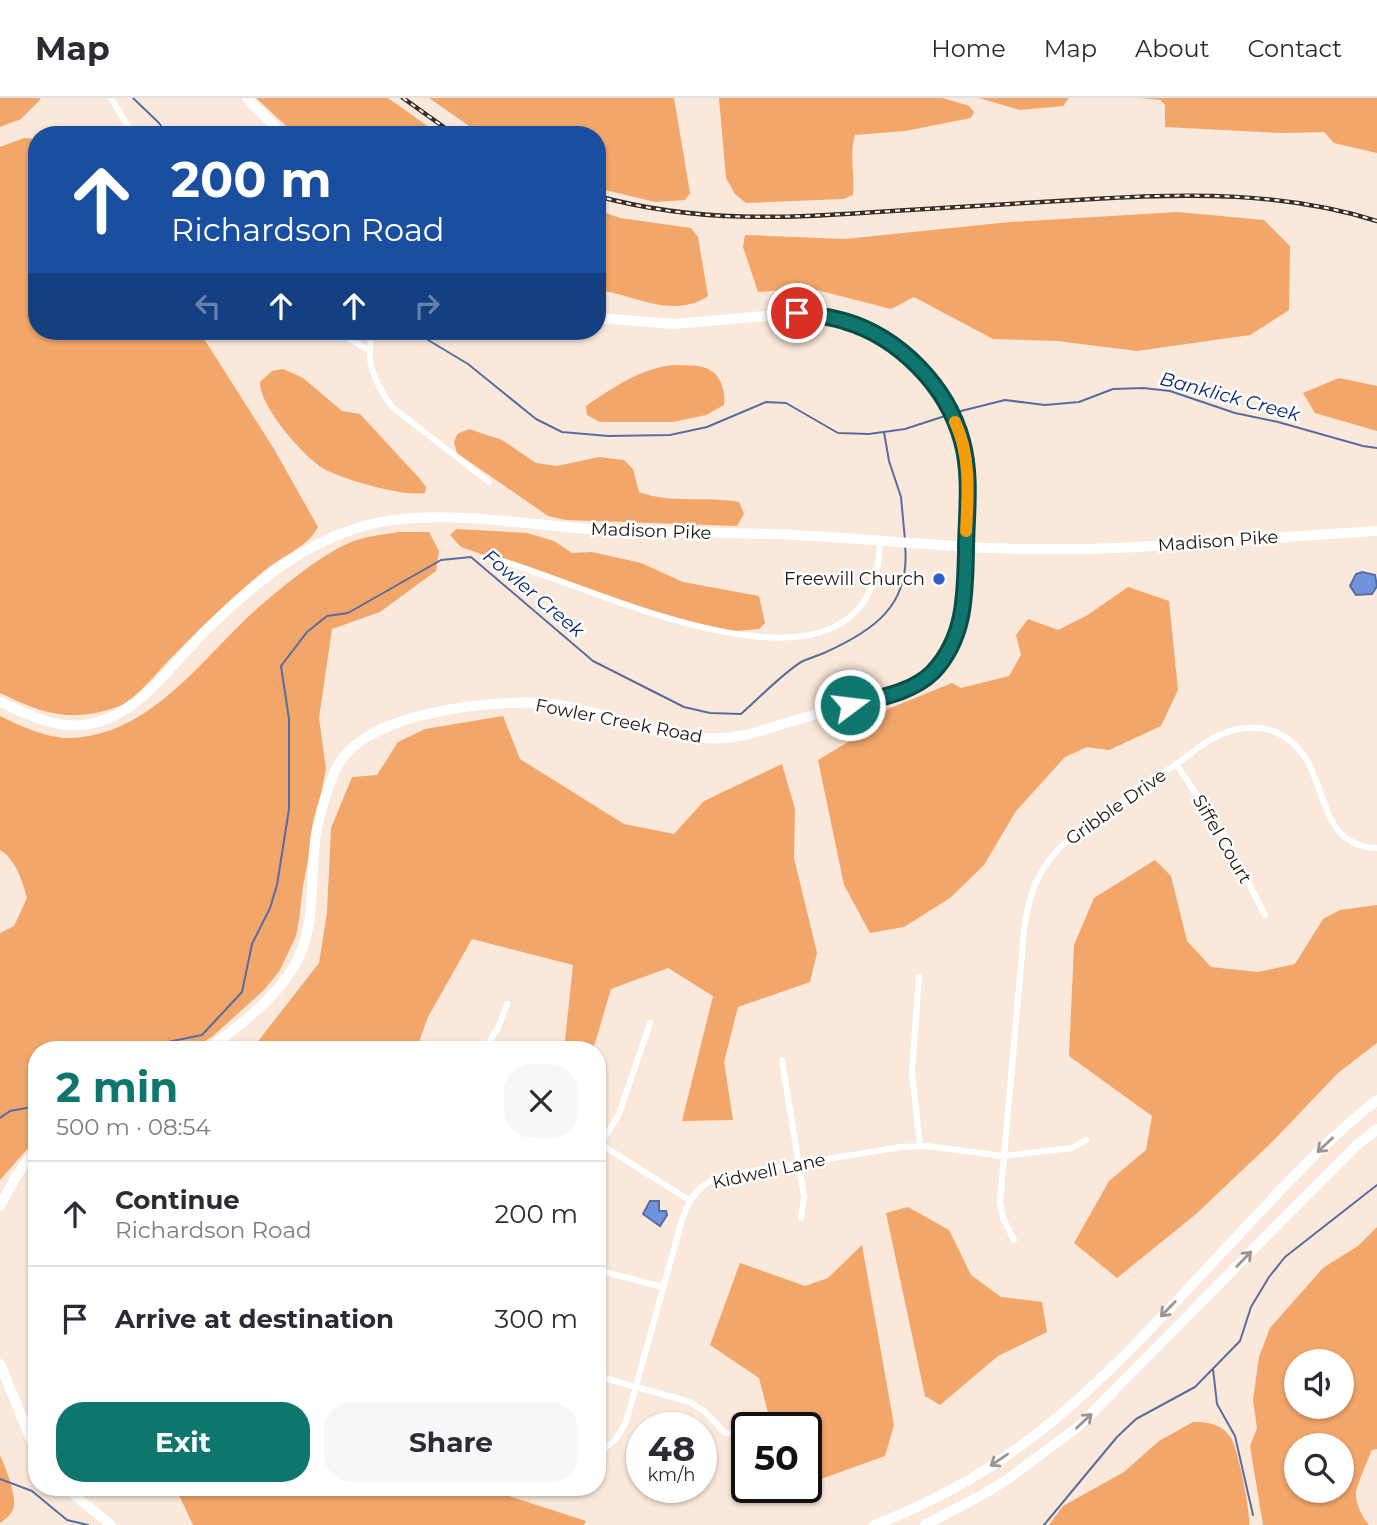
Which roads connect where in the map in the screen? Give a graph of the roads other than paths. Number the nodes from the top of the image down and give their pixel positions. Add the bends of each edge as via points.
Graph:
1 (111, 98) edge
2 (247, 98) edge
3 (128, 126) edge
4 (274, 126) edge
5 (606, 319) edge
6 (352, 340) edge
7 (371, 340) edge
8 (368, 350) junction
9 (489, 482) dead end
10 (1377, 531) edge
11 (886, 540) junction
12 (966, 547) junction
13 (502, 561) dead end
14 (0, 702) edge
15 (1176, 764) junction
16 (1377, 848) edge
17 (1265, 915) dead end
18 (919, 977) dead end
19 (507, 1004) dead end
20 (650, 1023) dead end
21 (217, 1041) edge
22 (490, 1041) edge
23 (782, 1060) dead end
24 (1377, 1100) edge
25 (1377, 1129) edge
26 (606, 1133) edge
27 (1086, 1140) dead end
28 (920, 1146) junction
29 (606, 1147) edge
30 (1003, 1156) junction
31 (28, 1160) edge
32 (799, 1163) junction
33 (688, 1200) junction
34 (0, 1206) edge
35 (801, 1218) dead end
36 (1014, 1240) dead end
37 (606, 1272) edge
38 (663, 1287) junction
39 (0, 1364) edge
40 (606, 1378) edge
41 (636, 1386) junction
42 (28, 1432) edge
43 (731, 1434) edge
44 (606, 1449) edge
45 (76, 1496) edge
46 (111, 1525) edge
47 (874, 1525) edge
48 (925, 1525) edge

1 - 3 street
2 - 4 main road
5 - 12 main road, Fowler Creek Road via 674,324 797,313 858,326 889,342 917,365 937,390 957,428 966,461
6 - 8 street
7 - 8 street
8 - 9 street via 370,366 392,407
10 - 12 main road, Madison Pike via 1131,547
11 - 12 main road, Madison Pike
11 - 13 street via 877,576 849,617 821,632 790,638 769,639 686,623
11 - 14 main road, Madison Pike via 605,530 458,519 384,522 330,537 279,566 208,628 145,695 118,714 79,726 43,720
12 - 21 main road, Fowler Creek Road via 961,619 951,648 931,674 898,692 721,740 662,733 537,703 487,705 421,716 362,739 337,766 322,808 302,951 292,971 265,1002
15 - 16 street, Gribble Drive via 1220,734 1251,727 1278,733 1310,762 1338,832 1361,847
15 - 17 street, Siffel Court via 1223,834
15 - 30 street, Gribble Drive via 1066,842 1035,881 1027,903
18 - 28 street via 912,1072
19 - 22 street
20 - 26 street via 619,1114
23 - 32 street
24 -> 47 main road via 1314,1156 1116,1362 1049,1425 954,1488
48 -> 25 main road via 982,1496 1079,1426
27 - 30 street, Kidwell Lane via 1072,1148
28 - 30 street, Kidwell Lane
28 - 32 street, Kidwell Lane
29 - 33 street
30 - 36 street, Gribble Drive via 1000,1209
31 - 34 main road
32 - 33 street, Kidwell Lane via 723,1176 705,1183
32 - 35 street via 804,1197
33 - 38 street
37 - 38 street
38 - 41 street
39 - 42 main road
40 - 41 street
41 - 43 street via 696,1405
41 - 44 street via 626,1422
45 - 46 main road

